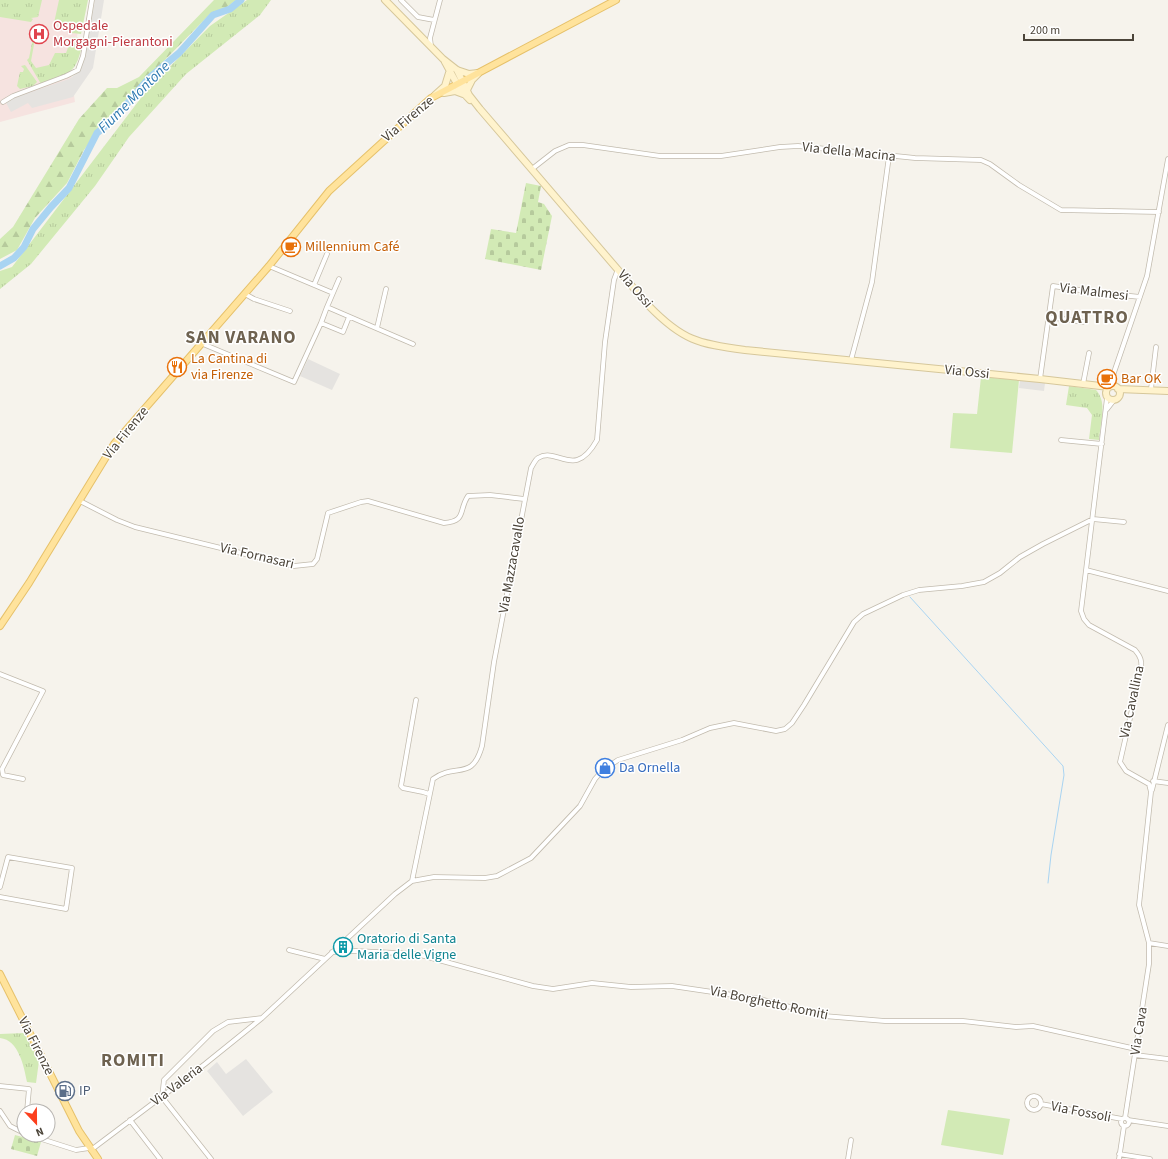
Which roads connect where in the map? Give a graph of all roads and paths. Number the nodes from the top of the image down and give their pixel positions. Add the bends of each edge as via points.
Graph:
1 (92, 0) edge
2 (385, 0) edge
3 (401, 0) edge
4 (440, 0) edge
5 (616, 0) edge
6 (434, 20) junction
7 (431, 46) junction
8 (443, 59) junction
9 (457, 70) junction
10 (449, 73) junction
11 (479, 73) junction
12 (460, 83) junction
13 (465, 92) junction
14 (431, 98) junction
15 (3, 102) dead end
16 (889, 156) junction
17 (1168, 159) edge
18 (532, 169) junction
19 (1159, 212) junction
20 (326, 254) dead end
21 (270, 266) junction
22 (618, 270) junction
23 (339, 279) dead end
24 (314, 285) junction
25 (386, 289) dead end
26 (333, 293) junction
27 (245, 294) junction
28 (1140, 297) junction
29 (327, 307) junction
30 (290, 311) dead end
31 (1049, 316) junction
32 (349, 317) junction
33 (1083, 322) dead end
34 (321, 323) junction
35 (377, 328) junction
36 (203, 344) junction
37 (413, 344) dead end
38 (1156, 347) dead end
39 (1089, 353) dead end
40 (851, 360) junction
41 (1040, 379) junction
42 (1083, 384) junction
43 (1097, 386) junction
44 (1114, 388) junction
45 (1131, 388) junction
46 (1151, 389) junction
47 (1168, 390) edge
48 (1106, 396) junction
49 (1116, 399) junction
50 (1107, 410) junction
51 (1061, 440) dead end
52 (1102, 444) junction
53 (524, 500) junction
54 (80, 501) junction
55 (1093, 519) junction
56 (1124, 522) dead end
57 (1086, 570) junction
58 (1168, 591) edge
59 (0, 626) edge
60 (0, 674) edge
61 (416, 700) dead end
62 (1168, 724) edge
63 (0, 761) edge
64 (5, 762) junction
65 (23, 779) dead end
66 (1153, 781) junction
67 (1168, 783) edge
68 (1151, 792) junction
69 (429, 794) junction
70 (412, 881) junction
71 (0, 887) edge
72 (0, 897) edge
73 (1149, 943) junction
74 (1168, 946) edge
75 (289, 950) dead end
76 (332, 952) junction
77 (325, 959) junction
78 (0, 974) edge
79 (262, 1018) junction
80 (1136, 1049) junction
81 (1135, 1055) junction
82 (1168, 1059) edge
83 (0, 1086) edge
84 (162, 1097) junction
85 (28, 1103) edge
86 (1041, 1104) dead end
87 (0, 1111) edge
88 (1125, 1119) junction
89 (130, 1120) junction
90 (1168, 1126) edge
91 (16, 1129) edge
92 (851, 1140) dead end
93 (54, 1143) edge
94 (90, 1149) junction
95 (1119, 1157) edge
96 (98, 1159) edge
97 (160, 1159) edge
98 (211, 1159) edge
99 (848, 1159) edge
100 (1150, 1159) edge

1 - 15 street via 83,56 78,70
2 - 7 street
3 - 6 street via 418,17
4 - 6 street
5 - 11 main road, Via Firenze
6 - 7 street
7 - 8 street
8 - 9 street
8 - 10 street
9 - 11 street via 469,74
9 - 12 street
10 - 12 street
10 - 14 street via 445,86
11 - 12 main road, Via Firenze
11 - 13 street
12 - 13 street, Via Ossi
12 - 14 main road, Via Firenze
13 - 14 street via 448,92
13 - 18 street, Via Ossi
14 - 21 main road, Via Firenze via 329,190
16 - 18 street, Via della Macina via 798,146 721,156 660,156 583,145 555,151
16 - 19 street, Via della Macina via 981,160 1062,210
16 - 40 street via 872,282
17 - 19 street
18 - 22 street, Via Ossi
19 - 28 street via 1147,276
20 - 24 street
21 - 24 street
21 - 27 main road, Via Firenze
22 - 40 street, Via Ossi via 664,321 690,339 714,346
22 - 53 street, Via Mazzacavallo via 614,280 605,342 597,440 590,452 580,459 545,456 538,459 531,468
23 - 26 street
24 - 26 street
25 - 35 street
26 - 29 street
27 - 30 street
27 - 36 main road, Via Firenze
28 - 31 street, Via Malmesi via 1053,286
28 - 44 street via 1113,378
29 - 32 street
29 - 34 street
31 - 33 street
31 - 41 street, Via Malmesi
32 - 34 street via 343,332
32 - 35 street
34 - 36 street via 294,382
35 - 37 street
36 - 54 main road, Via Firenze via 114,444
38 - 46 street
39 - 42 street
40 - 41 street, Via Ossi
41 - 42 street, Via Ossi
42 - 43 street, Via Ossi
43 - 44 street, Via Ossi
43 - 48 street
44 - 45 street, Via Ossi
44 - 48 street
44 - 49 street via 1120,392
45 - 46 street, Via Ossi
45 - 49 street
46 - 47 street, Via Ossi
48 - 49 street
48 - 50 street, Via Cavallina
49 - 50 street, Via Cavallina
50 - 52 street, Via Cavallina
51 - 52 street
52 - 55 street, Via Cavallina
53 - 54 street, Via Fornasari via 490,495 468,496 460,518 444,523 368,501 354,504 328,513 317,559 313,564 304,566 294,566 135,527
53 - 69 street, Via Mazzacavallo via 478,759 466,769 442,772 433,779
54 - 59 main road, Via Firenze
55 - 56 street
55 - 57 street, Via Cavallina
55 - 70 street via 1026,554 984,582 919,590 863,614 854,622 804,705 785,729 776,731 734,723 710,728 682,740 618,760 599,775 580,806 530,858 497,876 434,877
57 - 58 street
57 - 68 street, Via Cavallina via 1081,601 1084,619 1089,625 1135,650 1140,656 1141,670 1120,762 1126,771 1149,784
60 - 64 street via 43,690
61 - 69 street via 401,786
62 - 66 street
63 - 64 street
64 - 65 street via 3,774
66 - 67 street
66 - 68 street
68 - 73 street via 1139,905
69 - 70 street, Via Mazzacavallo
70 - 76 street, Via Valeria
71 - 72 street via 8,857 72,868 66,909
73 - 74 street
73 - 80 street, Via Cava via 1149,964
75 - 77 street
76 - 77 street, Via Valeria
76 - 80 street, Via Borghetto Romiti via 417,954 533,986 553,989 592,984 631,987 672,986 760,999 824,1016 885,1022 963,1021 1016,1028 1032,1026
77 - 79 street, Via Valeria
78 - 94 main road, Via Firenze
79 - 84 street, Via Valeria
79 - 84 street via 228,1022 213,1031 164,1080
80 - 81 street, Via Cava
81 - 82 street
81 - 88 street, Via Cava
83 - 85 street via 29,1088
84 - 89 street, Via Valeria
84 - 98 street
86 - 88 street, Via Fossoli
87 - 91 street via 10,1126
88 - 90 street, Via Fossoli
88 - 95 street via 1121,1124 1124,1126
89 - 94 street, Via Valeria
89 - 97 street
92 - 99 street
93 - 94 street via 76,1150
94 - 96 main road, Via Firenze
95 - 100 street

